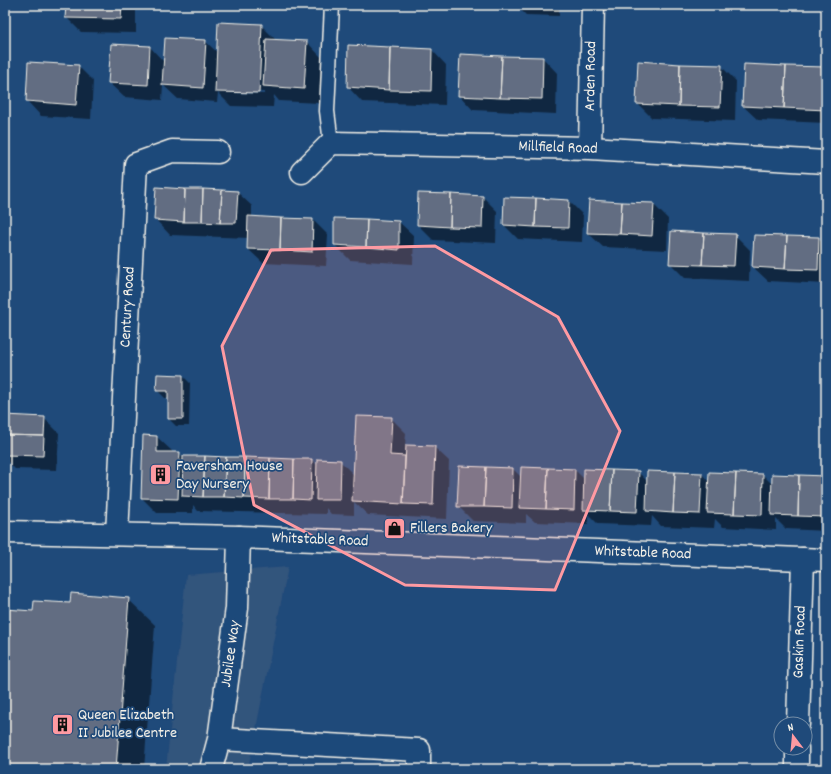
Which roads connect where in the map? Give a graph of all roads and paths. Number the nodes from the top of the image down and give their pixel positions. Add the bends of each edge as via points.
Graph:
1 (332, 5) edge
2 (593, 5) edge
3 (331, 143) junction
4 (590, 148) junction
5 (218, 152) dead end
6 (826, 162) edge
7 (302, 172) dead end
8 (5, 532) edge
9 (117, 534) junction
10 (239, 537) junction
11 (803, 559) junction
12 (826, 560) edge
13 (798, 716) edge
14 (219, 739) junction
15 (797, 756) edge
16 (212, 769) edge
17 (419, 769) edge
18 (797, 769) edge

1 - 3 lane via 327,111
2 - 4 street, Arden Road
3 - 4 street, Millfield Road
3 - 7 street
4 - 6 street, Millfield Road
5 - 9 street, Century Road via 172,151 136,164
8 - 9 street, Whitstable Road
9 - 10 street, Whitstable Road
10 - 11 street, Whitstable Road
10 - 14 street, Jubilee Way via 237,608
11 - 12 street, Whitstable Road
11 - 13 street, Gaskin Road
14 - 16 street, Jubilee Way
14 - 17 street via 419,750
15 - 18 street

